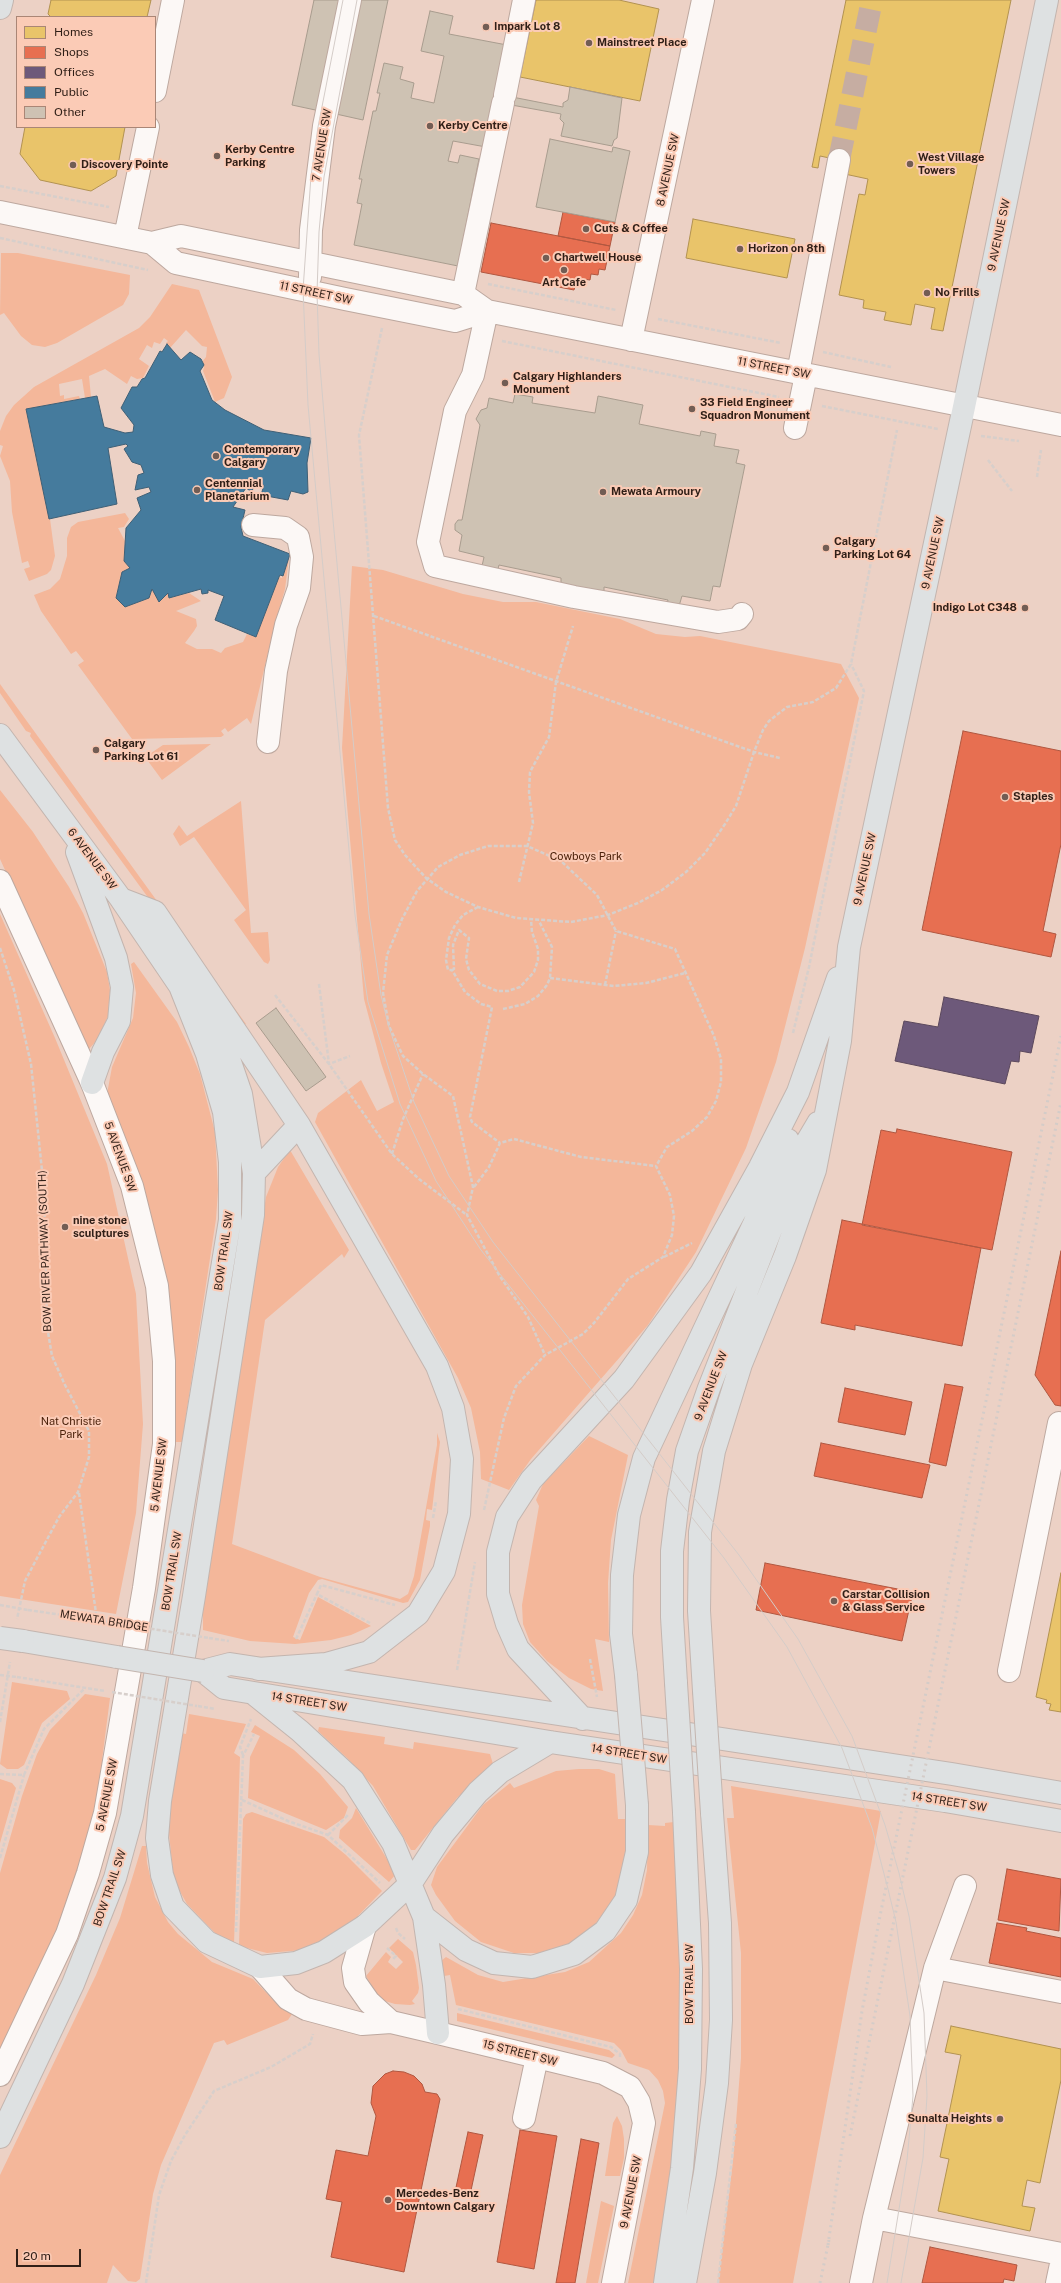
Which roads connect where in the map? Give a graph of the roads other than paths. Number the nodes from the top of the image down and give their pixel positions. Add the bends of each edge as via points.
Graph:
1 (2, 0) edge
2 (173, 0) edge
3 (350, 0) edge
4 (524, 0) edge
5 (703, 0) edge
6 (1048, 0) edge
7 (0, 8) edge
8 (156, 86) edge
9 (148, 128) edge
10 (839, 160) tunnel mouth
11 (0, 212) edge
12 (125, 237) junction
13 (152, 242) junction
14 (310, 263) junction
15 (310, 292) junction
16 (463, 294) junction
17 (487, 311) junction
18 (631, 340) junction
19 (802, 374) junction
20 (964, 407) junction
21 (1061, 425) edge
22 (795, 428) dead end
23 (253, 525) dead end
24 (742, 614) dead end
25 (0, 735) edge
26 (268, 742) dead end
27 (68, 828) junction
28 (0, 881) edge
29 (121, 899) junction
30 (849, 947) junction
31 (180, 986) junction
32 (92, 1083) junction
33 (798, 1092) junction
34 (827, 1106) junction
35 (299, 1125) junction
36 (254, 1174) junction
37 (1061, 1424) edge
38 (12, 1640) edge
39 (258, 1669) junction
40 (1010, 1670) dead end
41 (203, 1671) junction
42 (676, 1683) joint
43 (254, 1693) junction
44 (583, 1719) junction
45 (550, 1742) junction
46 (1061, 1793) edge
47 (1061, 1821) edge
48 (411, 1883) junction
49 (965, 1886) dead end
50 (424, 1917) junction
51 (365, 1926) junction
52 (260, 1967) junction
53 (935, 1968) junction
54 (1061, 1992) edge
55 (391, 2022) junction
56 (438, 2033) junction
57 (538, 2057) junction
58 (0, 2075) edge
59 (639, 2102) joint
60 (524, 2118) dead end
61 (0, 2138) edge
62 (874, 2218) junction
63 (1061, 2254) edge
64 (613, 2283) edge
65 (665, 2283) edge
66 (685, 2283) edge
67 (861, 2283) edge

1 - 7 main road
2 - 8 street
3 - 14 street, 7 AVENUE SW via 324,126 311,230
4 - 16 street
5 - 18 street, 8 AVENUE SW
6 - 20 main road, 9 AVENUE SW
9 - 12 street
10 - 19 street
11 - 12 street, 11 STREET SW
12 - 13 street, 11 STREET SW
13 - 14 street, 11 STREET SW via 181,236
13 - 15 street, 11 STREET SW via 176,263
14 - 15 street, 7 AVENUE SW
14 - 16 street, 11 STREET SW
15 - 17 street, 11 STREET SW via 455,321
16 - 17 street, 11 STREET SW
17 - 18 street, 11 STREET SW
17 - 24 street via 473,375 453,419 428,542 435,566 574,597 718,622 738,619
18 - 19 street, 11 STREET SW
19 - 20 street, 11 STREET SW
19 - 22 street
20 - 21 street, 11 STREET SW
20 - 30 main road, 9 AVENUE SW
23 - 26 street via 285,528 298,537 302,557 300,588 286,626 276,671
25 - 27 main road, 6 AVENUE SW
27 - 29 main road, 6 AVENUE SW
27 - 32 main road via 116,958 122,987 119,1021
28 - 32 street, 5 AVENUE SW
29 - 31 main road, 6 AVENUE SW
29 - 35 main road via 155,912
30 - 33 main road
30 - 34 main road, 9 AVENUE SW via 840,1041 834,1082
31 - 36 main road via 196,998 228,1056 241,1094
31 - 61 main road, BOW TRAIL SW via 206,1054 224,1112 230,1162 230,1220 132,1816 115,1878 74,1984
32 - 58 street, 5 AVENUE SW via 132,1186 157,1286 164,1361 164,1444 144,1588 105,1813 67,1934
33 - 44 main road via 760,1167 700,1273 624,1379 532,1480 507,1517 498,1552 498,1594 507,1624 518,1649
33 - 50 main road, bridge via 788,1141 754,1224 644,1458 629,1515 622,1575 621,1634 637,1805 637,1852 626,1900 605,1931 574,1954 532,1967 494,1963 466,1950
34 - 42 main road, 9 AVENUE SW via 802,1150 687,1451 672,1551
34 - 66 main road, 9 AVENUE SW, bridge via 815,1170 741,1364 714,1451 700,1532 699,1611 720,1923 721,2020 717,2083 705,2173
35 - 36 main road
35 - 39 main road via 437,1366 453,1408 462,1459 459,1514 444,1571 418,1614 369,1652 326,1664
36 - 52 main road via 253,1215 160,1801 157,1838 162,1875 173,1907 207,1942
37 - 40 street via 1059,1423
38 - 41 main road, 14 STREET SW, bridge
39 - 41 main road, 14 STREET SW via 230,1664
39 - 44 main road, 14 STREET SW
41 - 43 main road, 14 STREET SW via 224,1688
42 - 65 main road, BOW TRAIL SW, bridge via 691,1969 690,2069 682,2168
43 - 45 main road, 14 STREET SW
43 - 48 main road via 354,1780 393,1843
44 - 46 main road, 14 STREET SW via 952,1774
45 - 47 main road, 14 STREET SW via 945,1801
45 - 48 main road via 505,1768 478,1792 443,1834
48 - 50 main road
48 - 51 main road
49 - 53 street
50 - 56 main road
51 - 52 main road via 324,1952 296,1963
51 - 55 street, 15 STREET SW via 353,1968 355,1982 369,2002
52 - 55 street, 15 STREET SW via 288,1999 306,2009 362,2024
53 - 54 street
53 - 62 street
55 - 56 street, 15 STREET SW
56 - 57 street, 15 STREET SW
57 - 59 street, 15 STREET SW via 618,2079 630,2087
57 - 60 street
59 - 64 street, 9 AVENUE SW via 644,2123
62 - 63 street
62 - 67 street

